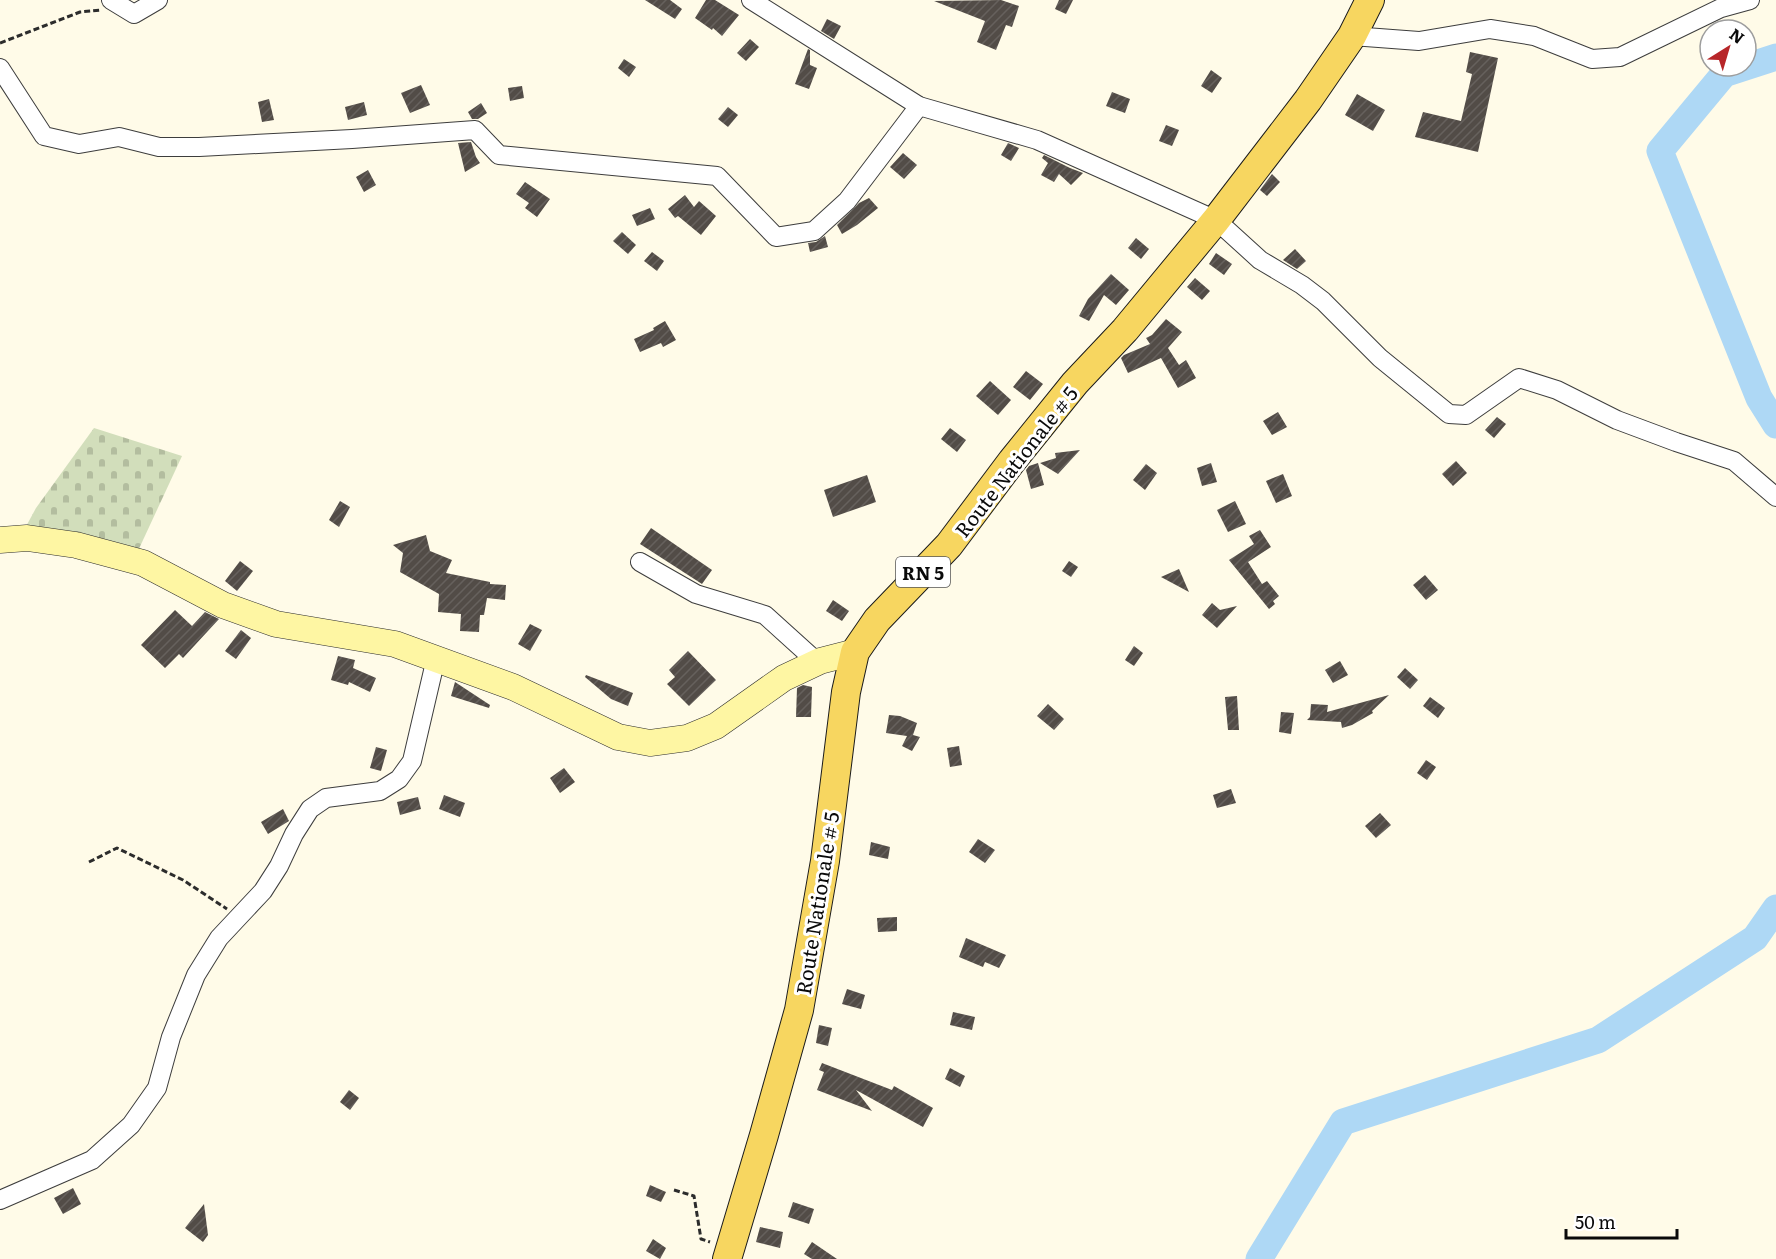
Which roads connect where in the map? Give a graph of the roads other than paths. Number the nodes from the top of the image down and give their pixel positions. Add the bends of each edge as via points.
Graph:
1 (158, 0) edge
2 (751, 0) edge
3 (1370, 0) edge
4 (1750, 0) edge
5 (116, 3) edge
6 (1352, 36) junction
7 (0, 68) edge
8 (919, 106) junction
9 (1216, 220) junction
10 (1776, 497) edge
11 (0, 540) edge
12 (640, 562) dead end
13 (855, 652) junction
14 (436, 658) junction
15 (817, 662) junction
16 (0, 1200) edge
17 (729, 1254) edge

1 - 5 street via 134,14
2 - 8 street
3 - 6 main road, Route Nationale # 5 / RN 5
4 - 6 street via 1720,8 1620,57 1592,59 1534,36 1490,29 1419,41
6 - 9 main road, Route Nationale # 5 / RN 5
7 - 8 street via 44,136 79,144 119,137 159,147 200,147 475,130 499,154 717,176 776,237 814,231 847,201
8 - 9 street via 1037,140
9 - 10 street via 1260,261 1323,301 1380,358 1449,414 1466,414 1519,378 1557,390 1617,420 1734,461
9 - 13 main road, Route Nationale # 5 / RN 5 via 1125,330 1075,383 949,545 877,620
11 - 14 street via 27,538 76,545 143,563 223,605 276,624 395,644
12 - 15 street via 696,594 765,615
13 - 15 street
13 - 17 main road, Route Nationale # 5 / RN 5 via 799,1010
14 - 15 street via 513,687 618,737 650,743 687,738 716,726 784,678
14 - 16 street via 412,761 399,779 380,791 326,798 310,809 263,891 219,938 196,975 171,1036 157,1088 132,1125 92,1160

